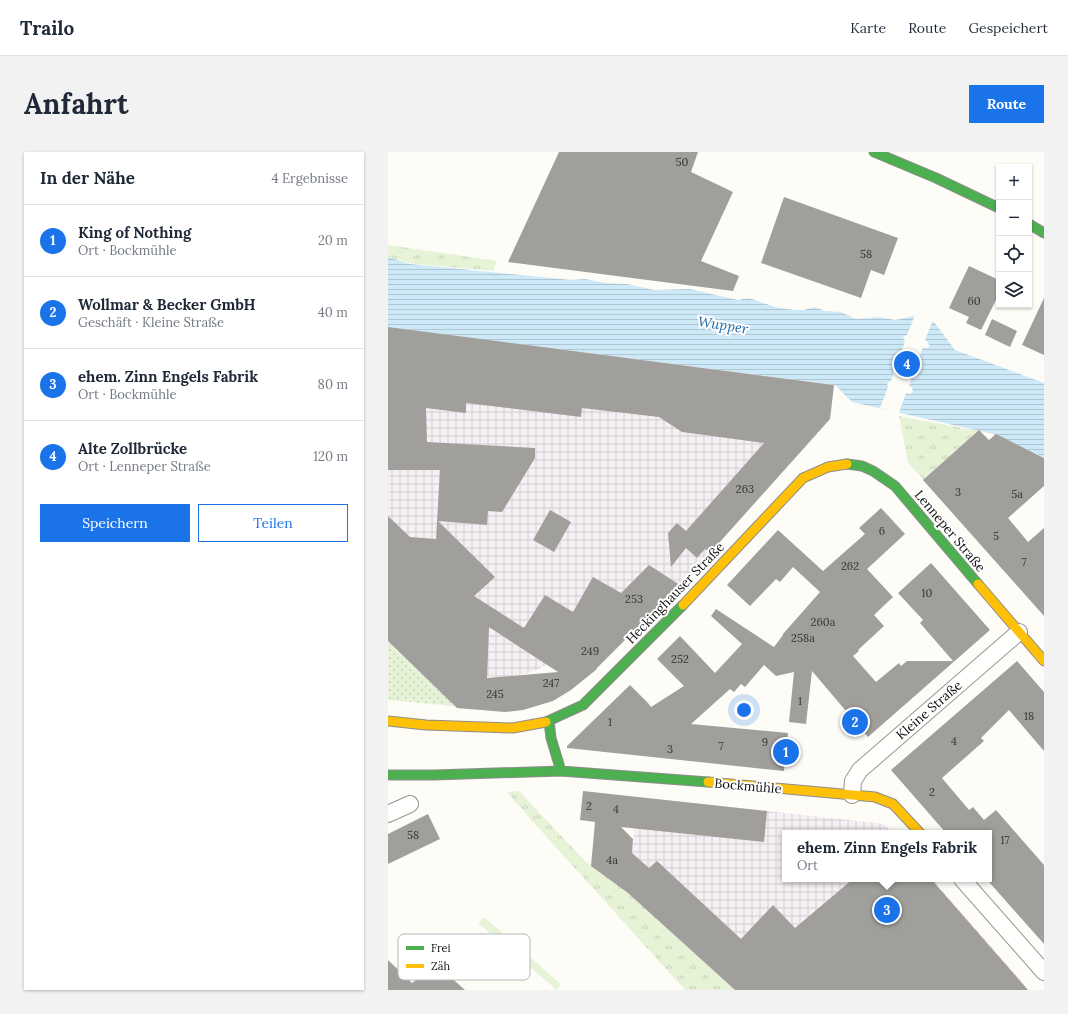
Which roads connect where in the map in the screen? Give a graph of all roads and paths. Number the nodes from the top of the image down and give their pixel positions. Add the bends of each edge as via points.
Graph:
1 (874, 152) edge
2 (996, 207) edge
3 (1032, 226) edge
4 (1044, 233) edge
5 (812, 473) joint
6 (1019, 632) junction
7 (1044, 661) edge
8 (388, 721) edge
9 (549, 721) junction
10 (561, 771) junction
11 (388, 775) edge
12 (852, 795) junction
13 (410, 804) dead end
14 (388, 814) edge
15 (917, 830) edge
16 (965, 882) edge
17 (1044, 972) edge

1 - 2 main road
3 - 4 main road
5 - 6 main road, Lenneper Straße via 842,463 876,472 887,478
5 - 9 main road, Heckinghauser Straße via 804,478 700,588 583,705
6 - 7 main road, Lenneper Straße
6 - 12 street, Kleine Straße via 860,770 853,782
8 - 9 main road, Heckinghauser Straße via 513,728
9 - 10 main road via 551,738
10 - 11 main road
10 - 12 main road, Bockmühle
12 - 15 main road, Bockmühle via 875,797 892,804
13 - 14 street
16 - 17 street

